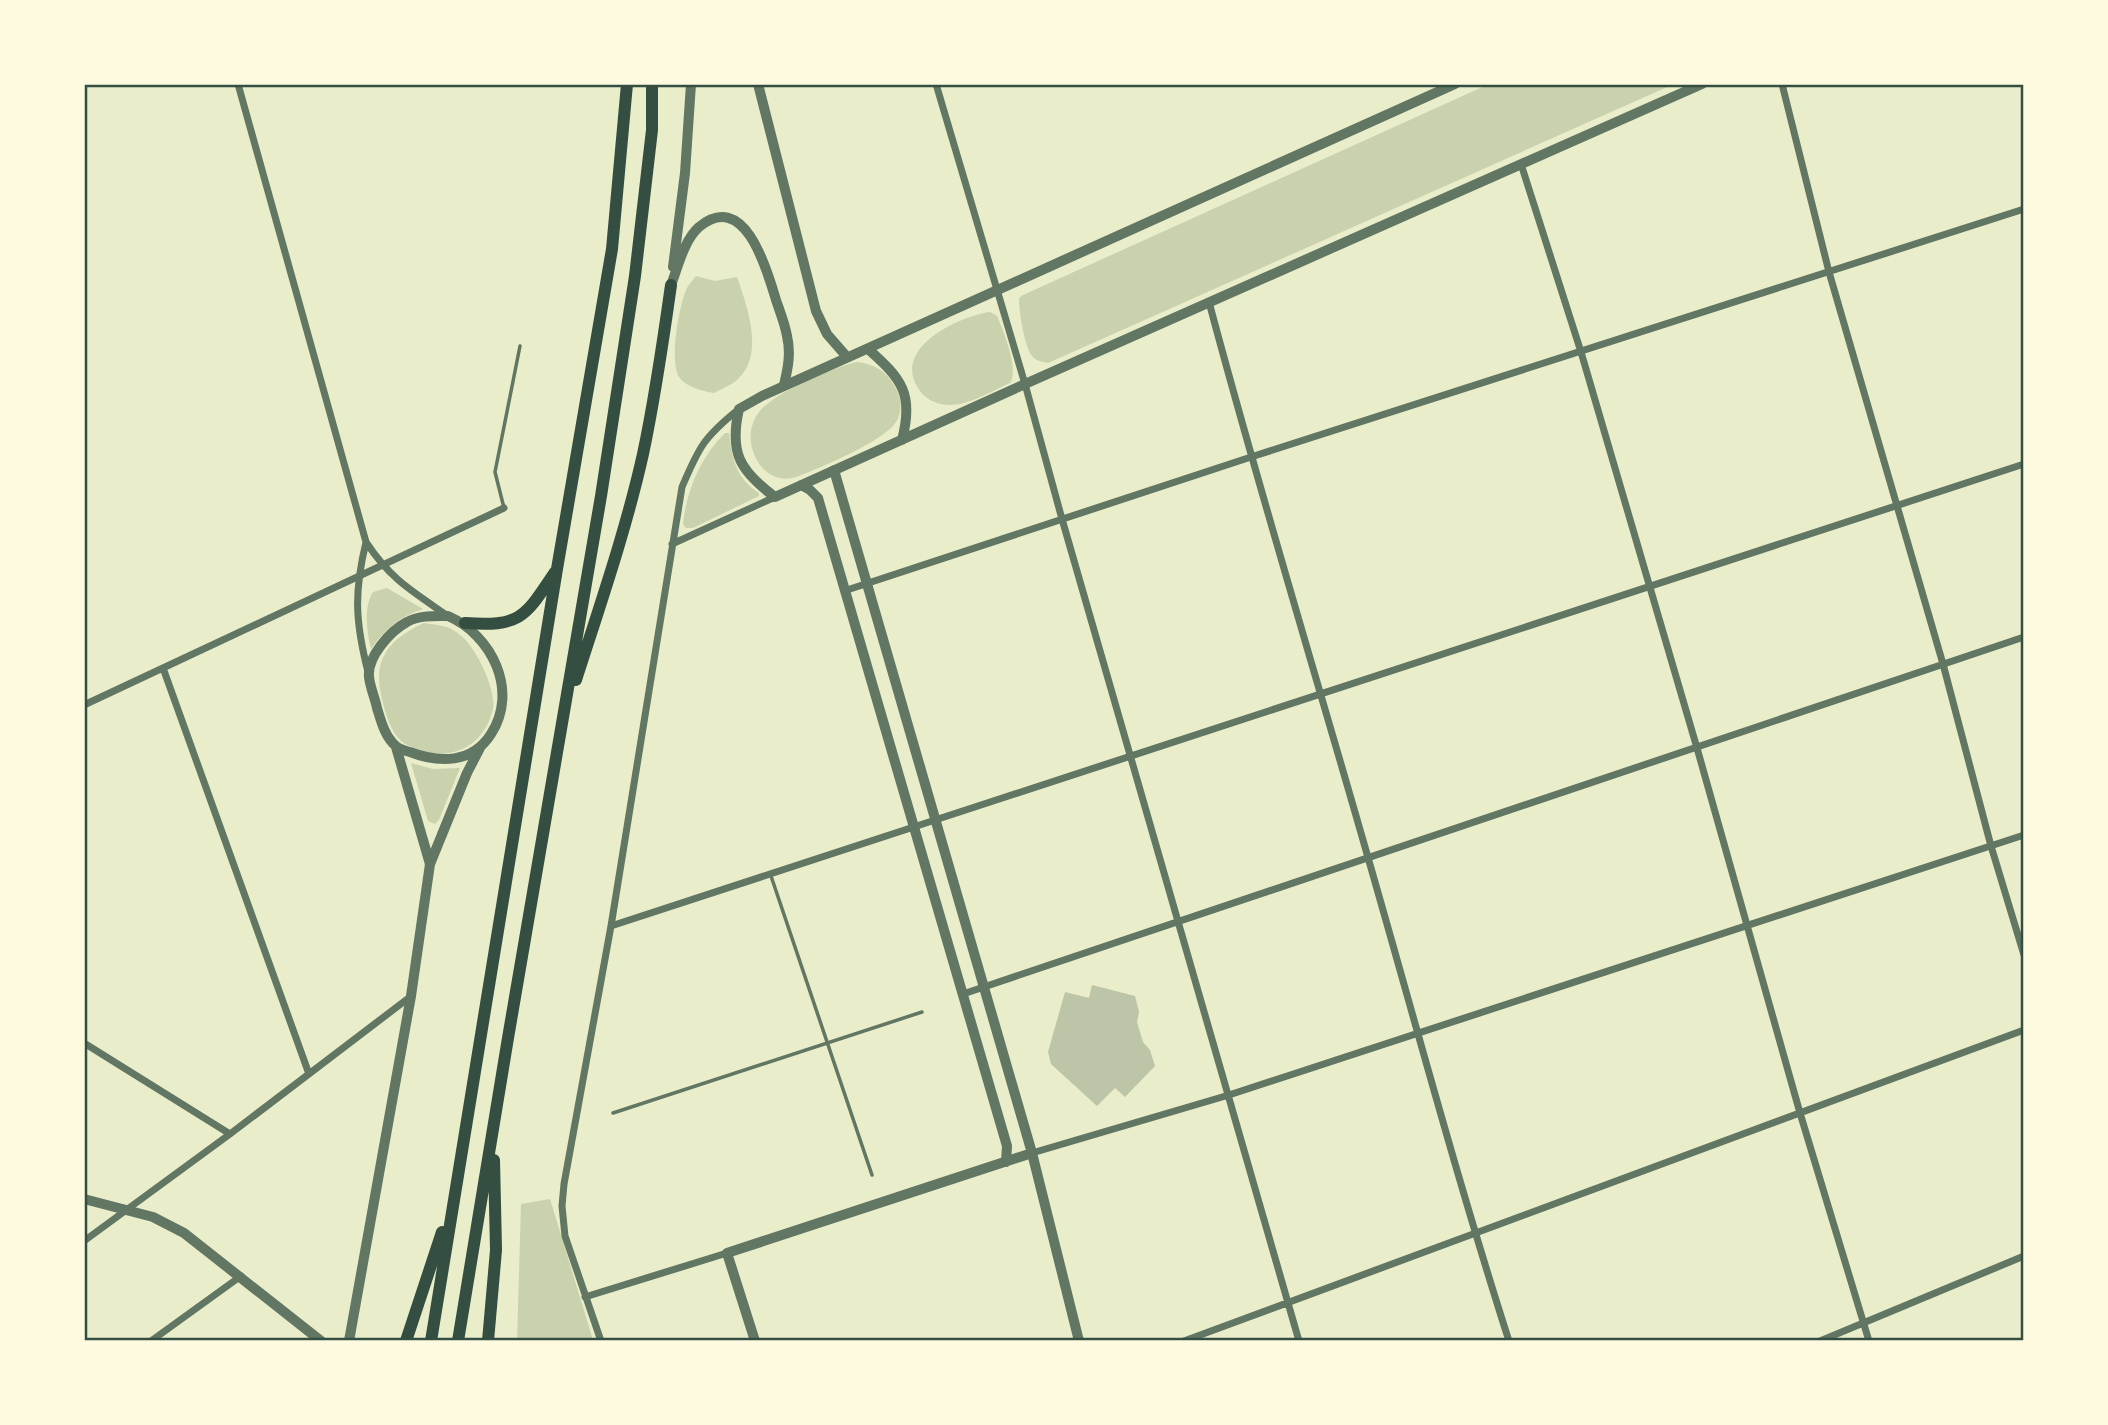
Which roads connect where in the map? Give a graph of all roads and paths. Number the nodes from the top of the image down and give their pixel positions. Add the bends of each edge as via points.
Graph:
1 (238, 84) edge
2 (627, 84) edge
3 (652, 84) edge
4 (691, 84) edge
5 (758, 84) edge
6 (936, 84) edge
7 (1455, 84) edge
8 (1702, 84) edge
9 (1782, 84) edge
10 (1521, 164) junction
11 (2024, 209) edge
12 (1829, 272) junction
13 (671, 285) junction
14 (997, 292) junction
15 (1209, 302) junction
16 (520, 346) dead end
17 (868, 349) junction
18 (1581, 352) junction
19 (847, 358) junction
20 (1025, 384) junction
21 (785, 385) junction
22 (739, 409) junction
23 (902, 440) junction
24 (1251, 457) junction
25 (2024, 464) edge
26 (834, 470) junction
27 (801, 485) junction
28 (775, 498) junction
29 (1896, 506) junction
30 (504, 508) joint
31 (1062, 519) junction
32 (366, 542) junction
33 (672, 544) junction
34 (382, 565) junction
35 (557, 569) junction
36 (358, 577) junction
37 (867, 583) junction
38 (1648, 587) junction
39 (844, 591) junction
40 (449, 616) junction
41 (465, 623) junction
42 (2024, 637) edge
43 (1943, 664) junction
44 (163, 668) junction
45 (369, 675) junction
46 (1320, 694) junction
47 (84, 705) edge
48 (563, 723) junction
49 (481, 746) junction
50 (396, 747) junction
51 (1697, 748) junction
52 (1130, 756) junction
53 (934, 820) junction
54 (914, 827) junction
55 (2024, 835) edge
56 (1991, 846) junction
57 (1368, 858) junction
58 (430, 864) junction
59 (770, 874) junction
60 (1177, 922) junction
61 (611, 926) junction
62 (1747, 926) junction
63 (2024, 955) edge
64 (984, 987) junction
65 (962, 994) junction
66 (411, 996) junction
67 (922, 1012) dead end
68 (2024, 1030) edge
69 (1418, 1033) junction
70 (84, 1043) edge
71 (828, 1043) junction
72 (309, 1074) junction
73 (1229, 1095) junction
74 (614, 1113) dead end
75 (1800, 1113) junction
76 (493, 1128) junction
77 (230, 1134) junction
78 (1032, 1153) junction
79 (1006, 1162) junction
80 (458, 1175) junction
81 (872, 1175) dead end
82 (84, 1199) edge
83 (128, 1209) junction
84 (1475, 1233) junction
85 (84, 1241) edge
86 (727, 1253) junction
87 (2024, 1256) edge
88 (241, 1276) junction
89 (585, 1297) junction
90 (1288, 1303) junction
91 (1864, 1323) junction
92 (151, 1341) edge
93 (321, 1341) edge
94 (349, 1341) edge
95 (406, 1341) edge
96 (431, 1341) edge
97 (458, 1341) edge
98 (488, 1341) edge
99 (601, 1341) edge
100 (755, 1341) edge
101 (1079, 1341) edge
102 (1184, 1341) edge
103 (1299, 1341) edge
104 (1509, 1341) edge
105 (1820, 1341) edge
106 (1869, 1341) edge

1 - 32 street
2 - 35 highway via 612,249
3 - 48 highway via 652,130 635,276
4 - 13 street
5 - 19 street via 816,311
6 - 14 street
7 - 14 street
8 - 10 street
9 - 12 street
10 - 15 street
10 - 18 street
11 - 12 street
12 - 18 street
12 - 29 street
13 - 21 street via 683,251 698,228 714,218 729,218 747,229 767,270 787,337
13 - 48 highway via 642,455
14 - 17 street
14 - 20 street
15 - 20 street
15 - 24 street
16 - 30 lane via 495,472
17 - 19 street
17 - 23 street via 892,371 903,389 908,417
18 - 24 street
18 - 38 street
19 - 21 street
20 - 23 street
20 - 31 street
21 - 22 street
22 - 28 street via 735,428 739,461 749,477
22 - 33 street via 698,448 682,487
23 - 26 street
24 - 31 street
24 - 46 street
25 - 29 street
26 - 27 street
26 - 37 street
27 - 28 street
27 - 39 street via 818,498
28 - 33 street
29 - 38 street
29 - 43 street
30 - 34 street
31 - 37 street
31 - 52 street
32 - 34 street
32 - 36 street
33 - 61 street
34 - 36 street
34 - 40 street
35 - 41 highway via 531,608 515,620 493,625
35 - 80 highway
36 - 44 street
36 - 45 street via 361,645
37 - 39 street
37 - 53 street
38 - 46 street
38 - 51 street
39 - 54 street
40 - 41 street
40 - 45 street via 424,617 402,625 382,645
41 - 49 street via 487,647 503,689 497,722
42 - 43 street
43 - 51 street
43 - 56 street
44 - 47 street
44 - 72 street
45 - 50 street via 382,726
46 - 52 street
46 - 57 street
48 - 76 highway
49 - 50 street via 456,760 438,761
49 - 58 street
50 - 58 street
51 - 57 street
51 - 62 street
52 - 53 street
52 - 60 street
53 - 54 street
53 - 64 street
54 - 59 street
54 - 65 street
55 - 56 street
56 - 62 street
56 - 63 street
57 - 60 street
57 - 69 street
58 - 66 street
59 - 61 street
59 - 71 lane
60 - 64 street
60 - 73 street
61 - 89 street via 562,1206 565,1236
62 - 69 street
62 - 75 street
64 - 65 street
64 - 78 street
65 - 79 street via 1007,1146
66 - 72 street
66 - 94 street
67 - 71 lane
68 - 75 street
69 - 73 street
69 - 84 street
70 - 77 street
71 - 74 lane
71 - 81 lane
72 - 77 street
73 - 78 street
73 - 90 street
75 - 84 street
75 - 91 street
76 - 97 highway
76 - 98 highway via 496,1250
77 - 83 street
78 - 79 street
78 - 101 street
79 - 86 street
80 - 95 highway
80 - 96 highway
82 - 83 street
83 - 85 street
83 - 88 street via 184,1233
84 - 90 street
84 - 104 street
86 - 89 street
86 - 100 street
87 - 91 street
88 - 92 street
88 - 93 street
89 - 99 street
90 - 102 street
90 - 103 street
91 - 105 street
91 - 106 street

